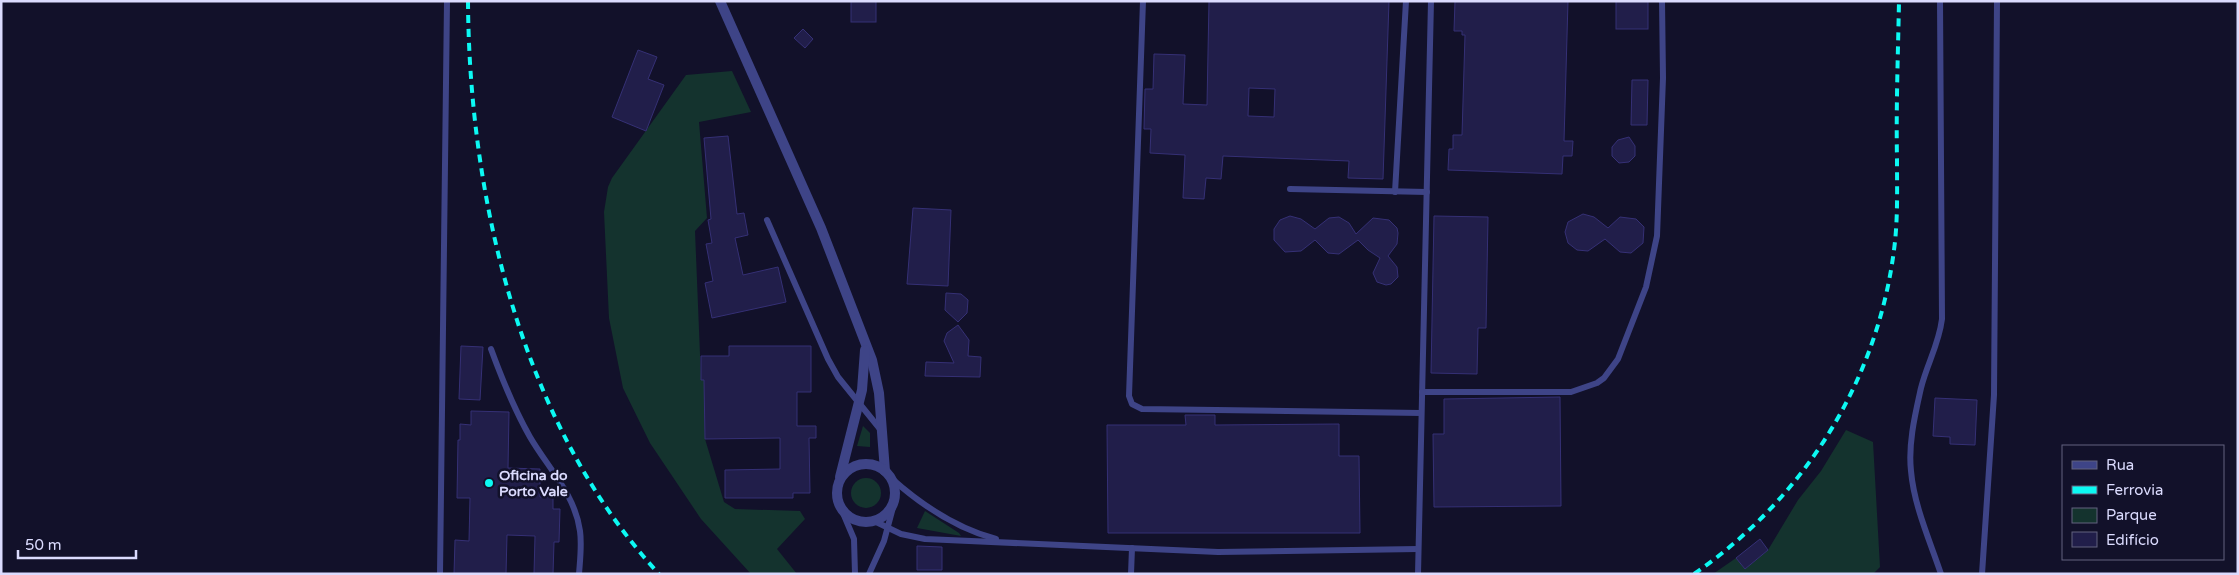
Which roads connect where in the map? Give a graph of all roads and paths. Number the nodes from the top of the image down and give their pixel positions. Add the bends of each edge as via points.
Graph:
1 (447, 1) edge
2 (720, 1) edge
3 (1143, 1) edge
4 (1406, 1) edge
5 (1431, 1) edge
6 (1662, 1) edge
7 (1940, 1) edge
8 (1997, 1) edge
9 (1290, 189) dead end
10 (1395, 192) junction
11 (1426, 192) junction
12 (767, 220) dead end
13 (865, 344) junction
14 (492, 349) dead end
15 (1422, 392) junction
16 (859, 402) junction
17 (1421, 413) junction
18 (882, 433) junction
19 (888, 474) junction
20 (839, 482) junction
21 (895, 500) junction
22 (840, 506) junction
23 (874, 521) junction
24 (888, 529) junction
25 (1007, 542) junction
26 (1132, 548) junction
27 (1418, 549) junction
28 (440, 574) edge
29 (579, 574) edge
30 (855, 574) edge
31 (869, 574) edge
32 (1132, 574) edge
33 (1418, 574) edge
34 (1940, 574) edge
35 (1982, 574) edge

1 - 28 lane
2 - 13 street via 825,236
3 - 17 lane via 1129,396 1132,404 1142,409
4 - 10 lane
5 - 11 lane
6 - 15 lane via 1663,78 1657,236 1646,287 1618,359 1596,383 1571,392
7 - 34 lane via 1942,319 1919,397 1910,460 1914,491
8 - 35 lane via 1993,419
9 - 10 lane
10 - 11 lane
11 - 15 lane
12 - 16 lane via 828,359
13 - 16 street
13 - 18 street via 877,378
14 - 29 lane via 520,418 575,509 581,543
15 - 17 lane
16 - 18 lane
16 - 20 street
17 - 27 lane
18 - 19 street
19 - 20 street via 871,464 863,464 848,470
19 - 21 street via 894,484
19 - 25 lane via 916,500 949,520
20 - 22 street
21 - 23 street via 887,513
21 - 24 lane
22 - 23 street via 858,521
22 - 30 lane via 854,539
23 - 24 lane
24 - 25 lane via 925,539
24 - 31 lane
25 - 26 lane
26 - 27 lane via 1257,552
26 - 32 lane
27 - 33 lane

